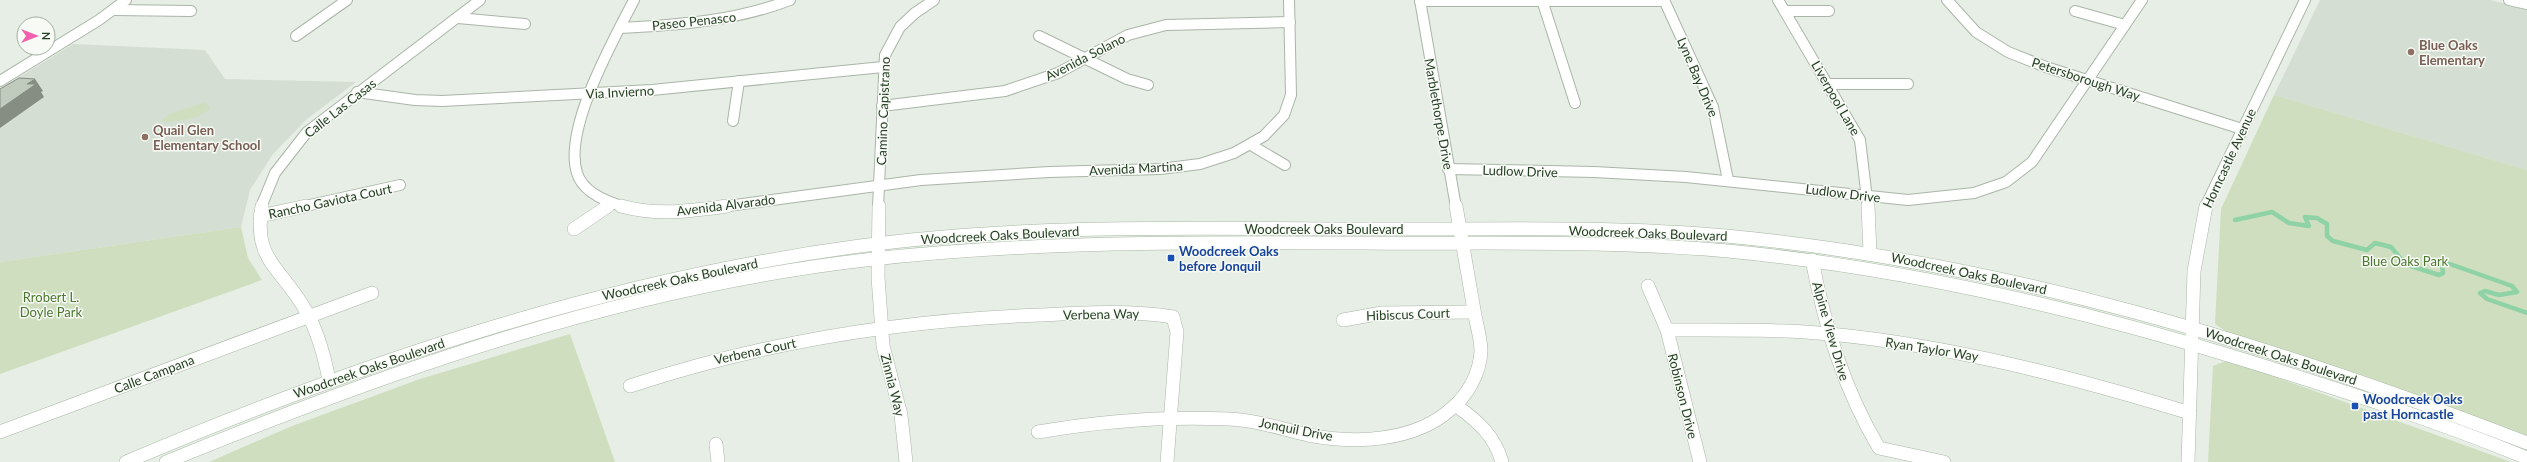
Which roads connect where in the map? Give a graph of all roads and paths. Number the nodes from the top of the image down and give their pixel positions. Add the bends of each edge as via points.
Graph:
1 (126, 0) edge
2 (347, 0) edge
3 (480, 0) edge
4 (634, 0) edge
5 (790, 0) edge
6 (934, 0) edge
7 (1289, 0) edge
8 (1420, 0) edge
9 (1542, 0) edge
10 (1664, 0) edge
11 (1778, 0) edge
12 (1947, 0) edge
13 (2142, 0) edge
14 (2305, 0) edge
15 (2509, 0) edge
16 (2527, 4) edge
17 (114, 10) junction
18 (1829, 10) dead end
19 (191, 11) dead end
20 (1785, 11) junction
21 (2075, 11) dead end
22 (458, 18) junction
23 (1290, 22) junction
24 (525, 24) dead end
25 (2125, 26) junction
26 (620, 28) junction
27 (296, 36) dead end
28 (1039, 36) dead end
29 (1085, 60) junction
30 (883, 67) junction
31 (2088, 80) junction
32 (0, 81) edge
33 (739, 82) junction
34 (1828, 84) junction
35 (1908, 84) dead end
36 (1148, 85) dead end
37 (357, 92) junction
38 (589, 94) junction
39 (1575, 104) dead end
40 (882, 106) junction
41 (733, 121) dead end
42 (2242, 128) junction
43 (1251, 145) junction
44 (1285, 165) dead end
45 (1448, 169) junction
46 (1728, 180) junction
47 (880, 184) junction
48 (400, 185) dead end
49 (1868, 197) junction
50 (612, 203) junction
51 (260, 216) junction
52 (1459, 228) junction
53 (574, 229) dead end
54 (1461, 242) junction
55 (880, 244) junction
56 (1870, 253) junction
57 (880, 259) junction
58 (1812, 260) junction
59 (1648, 286) dead end
60 (372, 293) dead end
61 (1473, 312) junction
62 (308, 316) junction
63 (1343, 320) dead end
64 (2193, 328) junction
65 (883, 329) junction
66 (1667, 330) junction
67 (1830, 334) junction
68 (2192, 344) junction
69 (329, 380) junction
70 (630, 386) dead end
71 (333, 395) junction
72 (1458, 406) junction
73 (2190, 413) junction
74 (1170, 419) junction
75 (0, 432) edge
76 (1038, 432) dead end
77 (2527, 442) edge
78 (716, 444) dead end
79 (2527, 458) edge
80 (126, 462) edge
81 (166, 462) edge
82 (718, 462) edge
83 (906, 462) edge
84 (1167, 462) edge
85 (1502, 462) edge
86 (1700, 462) edge
87 (1944, 462) edge
88 (2188, 462) edge

1 - 17 street
2 - 27 street
3 - 22 street, Calle Las Casas
4 - 26 street, Avenida Alvarado
5 - 26 street, Paseo Penasco via 734,18 706,23
6 - 30 street, Camino Capistrano via 898,28 885,52
7 - 23 street, Avenida Martina
8 - 9 street
8 - 45 street, Marblethorpe Drive
9 - 10 street
9 - 39 street
10 - 46 street, Lyne Bay Drive via 1713,107
11 - 20 street, Liverpool Lane
12 - 31 street, Petersborough Way via 1976,32 1990,42 2028,60
13 - 25 street, Ludlow Drive
14 - 42 street, Horncastle Avenue
15 - 16 street
17 - 19 street
17 - 32 street
18 - 20 street
20 - 34 street, Liverpool Lane
21 - 25 street
22 - 24 street
22 - 37 street, Calle Las Casas
23 - 29 street, Avenida Solano via 1166,25 1128,36
23 - 43 street, Avenida Martina via 1291,95 1288,105 1275,126
25 - 31 street, Ludlow Drive
26 - 38 street, Avenida Alvarado
28 - 29 street
29 - 36 street via 1127,79
29 - 40 street, Avenida Solano via 1034,82 1005,91
30 - 33 street, Via Invierno
30 - 40 street, Camino Capistrano
31 - 42 street, Petersborough Way
31 - 49 street, Ludlow Drive via 2032,162 2013,178 1984,190 1950,197 1908,200
33 - 38 street, Via Invierno
33 - 41 street
34 - 35 street
34 - 49 street, Liverpool Lane via 1860,140
37 - 38 street, Via Invierno via 442,101
37 - 51 street, Calle Las Casas via 321,119 294,145 267,188
38 - 50 street, Avenida Alvarado via 575,147 576,168 580,179 590,190
40 - 47 street, Camino Capistrano
42 - 64 street, Horncastle Avenue via 2204,210 2202,235 2194,271
43 - 44 street
43 - 47 street, Avenida Martina via 1216,159 1183,167 1007,174
45 - 46 street, Ludlow Drive via 1594,172
45 - 52 street, Marblethorpe Drive
46 - 49 street, Ludlow Drive
47 - 50 street, Avenida Alvarado via 699,211 650,211
47 - 55 street, Camino Capistrano
48 - 51 street, Rancho Gaviota Court
49 - 56 street, Liverpool Lane
50 - 53 street
51 - 62 street, Calle Las Casas via 261,241 266,255
52 - 54 street, Marblethorpe Drive
52 - 55 street, Woodcreek Oaks Boulevard via 1101,229 988,233
52 - 56 street, Woodcreek Oaks Boulevard via 1685,233
54 - 57 street, Woodcreek Oaks Boulevard via 1074,244 960,250
54 - 58 street, Woodcreek Oaks Boulevard via 1689,247
54 - 61 street, Jonquil Drive
55 - 57 street, Camino Capistrano
55 - 69 street, Woodcreek Oaks Boulevard via 708,272 579,302 433,344
56 - 64 street, Woodcreek Oaks Boulevard via 1998,277
57 - 65 street, Zinnia Way
57 - 71 street, Woodcreek Oaks Boulevard via 708,286 578,316
58 - 67 street, Alpine View Drive
58 - 68 street, Woodcreek Oaks Boulevard via 1927,278 2008,295
59 - 66 street, Robinson Drive
60 - 62 street, Calle Campana
61 - 63 street, Hibiscus Court via 1382,313
61 - 72 street, Jonquil Drive via 1481,351 1480,370 1469,392
62 - 69 street, Calle Las Casas via 328,369
62 - 75 street, Calle Campana
64 - 68 street, Horncastle Avenue
64 - 77 street, Woodcreek Oaks Boulevard via 2298,360
65 - 70 street, Verbena Court via 735,354 686,366
65 - 74 street, Verbena Way via 981,318 1062,314 1148,313 1173,317 1177,332
65 - 83 street, Zinnia Way via 886,365 900,407
66 - 67 street, Ryan Taylor Way
66 - 86 street, Robinson Drive
67 - 73 street, Ryan Taylor Way via 1962,353 2027,366
67 - 87 street, Alpine View Drive via 1848,388 1866,428 1879,448
68 - 73 street
68 - 79 street, Woodcreek Oaks Boulevard via 2366,398
69 - 71 street, Calle Las Casas
69 - 80 street, Woodcreek Oaks Boulevard
71 - 81 street, Woodcreek Oaks Boulevard
72 - 74 street, Jonquil Drive via 1420,428 1392,437 1351,439 1310,435 1264,422
72 - 85 street via 1488,430 1500,451
73 - 88 street
74 - 76 street, Jonquil Drive via 1102,421
74 - 84 street, Verbena Way
78 - 82 street

